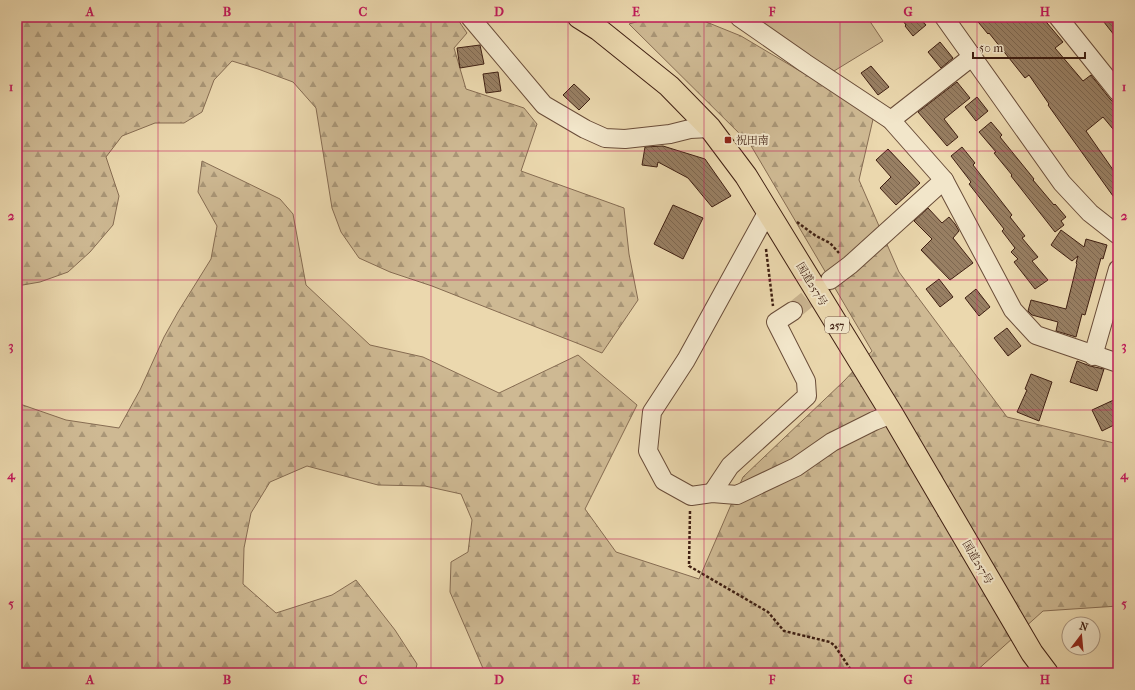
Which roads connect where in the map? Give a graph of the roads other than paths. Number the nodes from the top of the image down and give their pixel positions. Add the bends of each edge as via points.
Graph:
1 (470, 17) edge
2 (579, 17) edge
3 (739, 17) edge
4 (944, 17) edge
5 (1058, 17) edge
6 (973, 56) junction
7 (1118, 92) edge
8 (891, 120) junction
9 (710, 128) junction
10 (944, 180) junction
11 (765, 217) junction
12 (1118, 235) edge
13 (1118, 269) edge
14 (830, 280) tunnel mouth
15 (793, 311) tunnel mouth
16 (1093, 356) junction
17 (1118, 363) edge
18 (892, 414) junction
19 (712, 493) junction
20 (1047, 673) edge

1 - 9 street via 544,105 605,138 625,139
2 - 9 highway, 国道257号 / 257 via 598,29 669,86
3 - 8 street
4 - 6 street
5 - 7 street
6 - 8 street
6 - 12 street via 1062,182 1090,213
8 - 10 street
9 - 11 highway, 国道257号 / 257 via 746,176
10 - 14 street
10 - 16 street via 1013,310 1036,335
11 - 18 highway, 国道257号 / 257
11 - 19 street via 686,360 652,412 648,452 664,481 691,496
13 - 16 street
15 - 19 street via 776,322 806,381 807,396 730,466
16 - 17 street
18 - 19 street via 832,442 796,467 737,495
18 - 20 highway, 国道257号 / 257 via 1032,653

